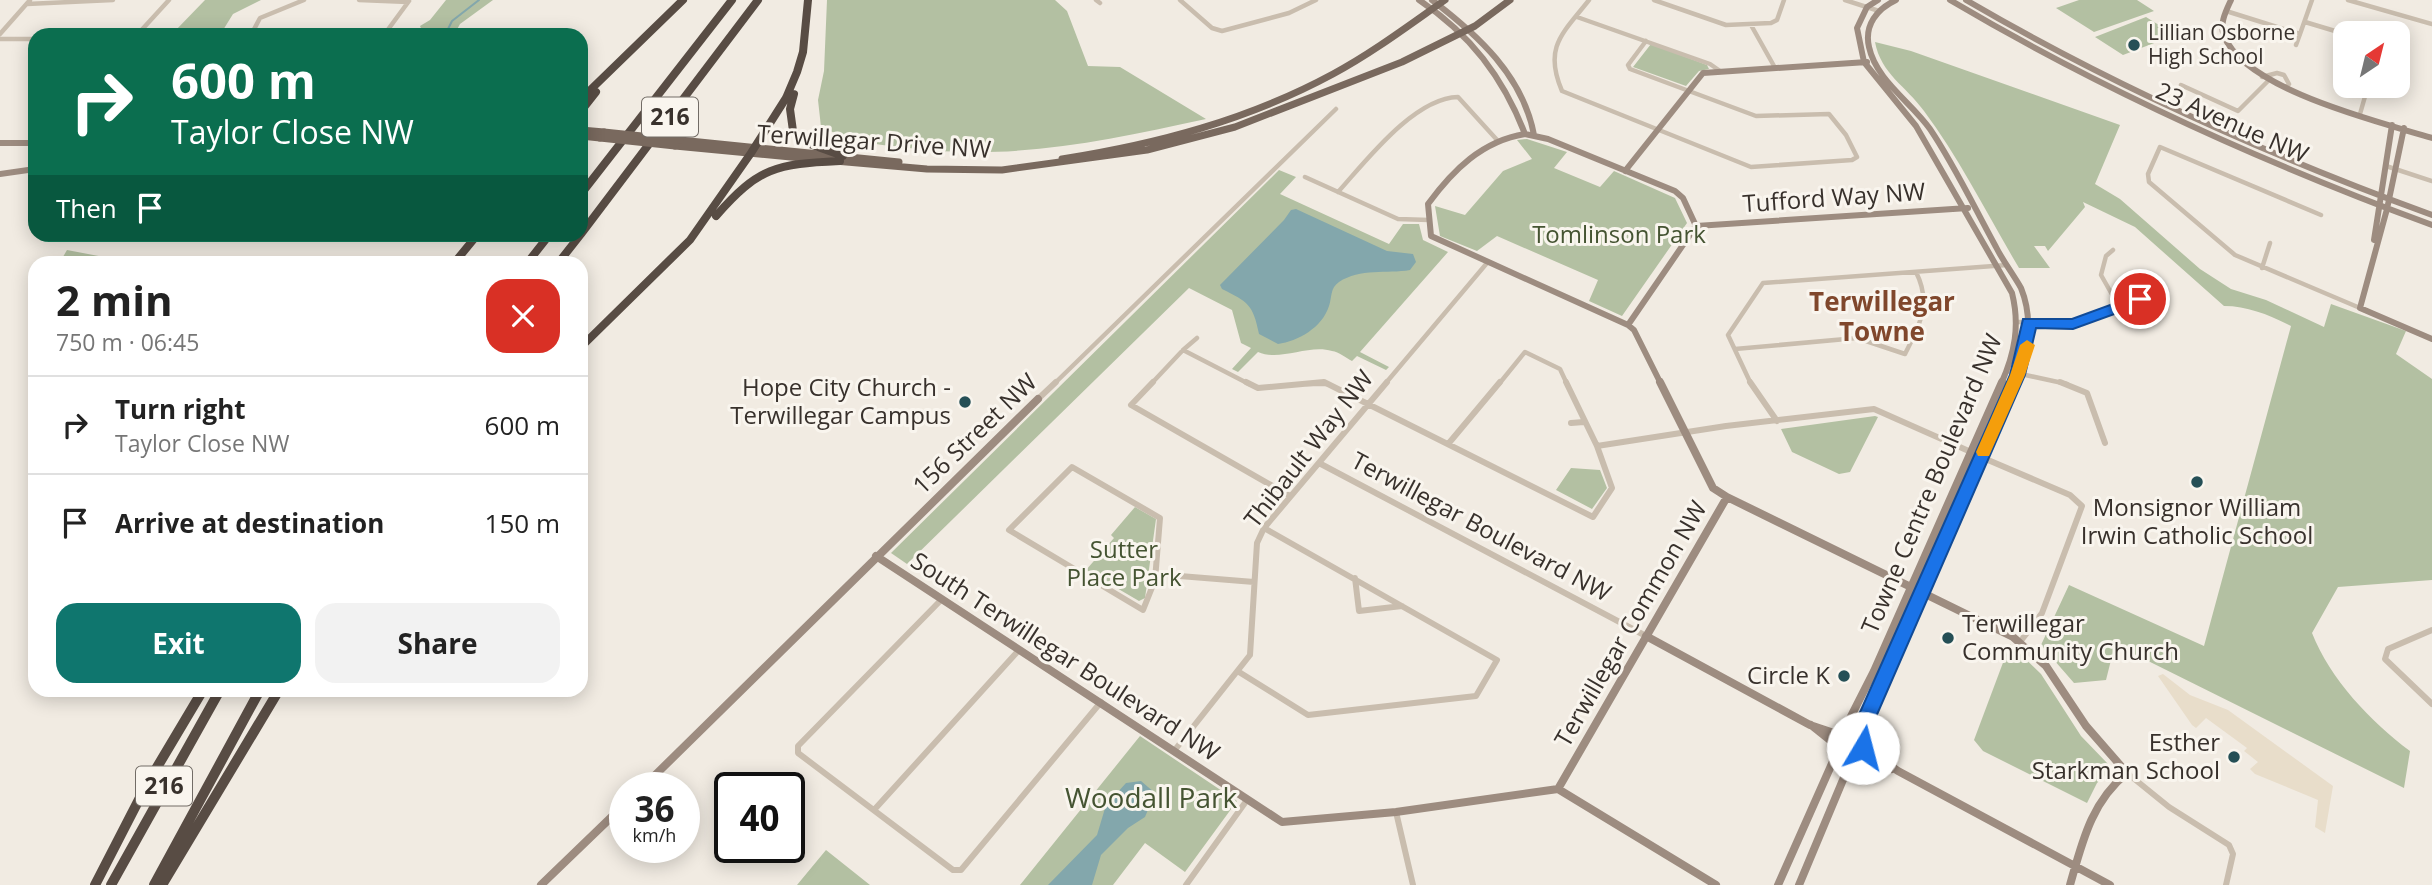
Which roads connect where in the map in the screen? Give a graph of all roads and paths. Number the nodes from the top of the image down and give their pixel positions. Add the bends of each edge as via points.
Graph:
1 (113, 0) edge
2 (169, 0) edge
3 (304, 0) edge
4 (359, 0) edge
5 (683, 0) edge
6 (732, 0) edge
7 (758, 0) edge
8 (808, 0) edge
9 (1180, 0) edge
10 (1316, 0) edge
11 (1419, 0) edge
12 (1432, 0) edge
13 (1445, 0) edge
14 (1510, 0) edge
15 (1589, 0) edge
16 (1654, 0) edge
17 (1784, 0) edge
18 (1845, 0) edge
19 (1878, 0) edge
20 (1896, 0) edge
21 (1950, 0) edge
22 (1956, 0) edge
23 (1966, 0) edge
24 (2231, 0) edge
25 (2312, 0) edge
26 (2348, 0) edge
27 (409, 1) edge
28 (29, 2) edge
29 (1435, 7) junction
30 (1867, 7) junction
31 (1879, 11) junction
32 (2226, 12) junction
33 (1577, 16) junction
34 (2305, 22) junction
35 (2432, 24) edge
36 (1751, 25) junction
37 (143, 28) edge
38 (255, 28) edge
39 (389, 28) edge
40 (2014, 29) junction
41 (2333, 30) edge
42 (1466, 31) junction
43 (0, 34) edge
44 (2300, 34) junction
45 (28, 38) edge
46 (0, 40) edge
47 (1646, 41) junction
48 (2296, 45) dead end
49 (632, 49) junction
50 (1864, 62) junction
51 (1874, 62) junction
52 (1773, 66) junction
53 (1720, 71) junction
54 (2265, 78) junction
55 (2181, 85) dead end
56 (792, 86) junction
57 (2285, 87) junction
58 (1688, 90) junction
59 (588, 92) edge
60 (2365, 98) edge
61 (588, 102) edge
62 (1336, 109) dead end
63 (2360, 114) junction
64 (2392, 125) junction
65 (2404, 128) junction
66 (1658, 131) junction
67 (588, 132) edge
68 (1525, 134) junction
69 (602, 135) junction
70 (1534, 135) junction
71 (588, 136) edge
72 (2432, 138) edge
73 (1498, 141) junction
74 (0, 143) edge
75 (28, 143) edge
76 (753, 150) junction
77 (841, 159) junction
78 (2386, 166) junction
79 (2396, 169) junction
80 (28, 170) edge
81 (1625, 171) junction
82 (0, 174) edge
83 (1305, 177) dead end
84 (2432, 181) edge
85 (588, 185) edge
86 (1338, 192) junction
87 (2378, 200) junction
88 (2185, 204) dead end
89 (2388, 205) junction
90 (2178, 206) junction
91 (1964, 208) junction
92 (1975, 208) junction
93 (2321, 215) dead end
94 (1429, 220) junction
95 (2432, 220) edge
96 (588, 225) edge
97 (1696, 226) junction
98 (690, 240) junction
99 (471, 242) edge
100 (544, 242) edge
101 (575, 242) edge
102 (2270, 243) dead end
103 (2375, 244) junction
104 (2113, 250) dead end
105 (460, 256) edge
106 (533, 256) edge
107 (564, 256) edge
108 (1487, 263) junction
109 (1996, 265) junction
110 (2007, 265) junction
111 (2262, 268) junction
112 (1916, 272) junction
113 (2162, 293) dead end
114 (2118, 305) junction
115 (2360, 309) junction
116 (2018, 322) junction
117 (2029, 323) junction
118 (1628, 325) junction
119 (1197, 338) dead end
120 (2432, 339) edge
121 (588, 340) edge
122 (1735, 349) junction
123 (1183, 350) junction
124 (2007, 370) junction
125 (2018, 375) junction
126 (1038, 399) joint
127 (1368, 402) junction
128 (1777, 421) junction
129 (1584, 422) junction
130 (1571, 423) dead end
131 (1686, 434) junction
132 (1449, 443) junction
133 (2105, 443) dead end
134 (1597, 446) junction
135 (1971, 452) junction
136 (1982, 457) junction
137 (1319, 463) junction
138 (1290, 496) junction
139 (1727, 497) junction
140 (1264, 528) junction
141 (876, 556) junction
142 (1155, 574) junction
143 (1355, 578) junction
144 (1255, 582) junction
145 (1912, 586) junction
146 (1922, 591) junction
147 (942, 599) junction
148 (1402, 606) junction
149 (2432, 631) edge
150 (1646, 636) junction
151 (2020, 642) junction
152 (1019, 650) junction
153 (1239, 671) junction
154 (199, 697) edge
155 (216, 697) edge
156 (256, 697) edge
157 (274, 697) edge
158 (1101, 702) junction
159 (2432, 704) edge
160 (1810, 725) junction
161 (1841, 735) junction
162 (1836, 746) junction
163 (1863, 746) junction
164 (1174, 751) junction
165 (1858, 758) junction
166 (1898, 771) junction
167 (658, 772) edge
168 (2127, 773) junction
169 (1558, 789) junction
170 (1247, 800) junction
171 (874, 810) junction
172 (1396, 813) junction
173 (609, 819) edge
174 (2076, 867) junction
175 (95, 885) edge
176 (111, 885) edge
177 (154, 885) edge
178 (162, 885) edge
179 (541, 885) edge
180 (1186, 885) edge
181 (1413, 885) edge
182 (1716, 885) edge
183 (1778, 885) edge
184 (1798, 885) edge
185 (2070, 885) edge
186 (2110, 885) edge
187 (2226, 885) edge

1 - 28 street
2 - 37 street
3 - 38 street via 260,18
4 - 27 street
5 - 49 highway
6 - 85 highway, 216
7 - 96 highway, 216
8 - 56 highway via 803,52
9 - 10 street via 1212,28 1222,31 1289,13
11 - 29 street
12 - 29 street
13 - 29 main road, Terwillegar Drive NW
14 - 42 main road, Terwillegar Drive NW
15 - 33 street
16 - 36 street via 1726,25
17 - 36 street via 1777,20
18 - 30 street
19 - 30 street
20 - 31 street
21 - 87 street, 23 Avenue NW via 2092,80 2269,162
22 - 40 street
23 - 40 street, 23 Avenue NW
24 - 32 street
25 - 34 street
26 - 35 street
27 - 39 street
28 - 43 street
29 - 42 street
29 - 77 main road, Terwillegar Drive NW via 1317,83 1241,116 1169,139 996,165
30 - 31 street
30 - 50 street, Towne Centre Boulevard NW via 1857,32
31 - 51 street via 1868,35
32 - 44 street
32 - 54 street via 2222,25 2227,44
33 - 47 street
33 - 66 street via 1553,46 1551,61 1561,90
34 - 41 street
34 - 44 street
36 - 52 street
40 - 87 street, 23 Avenue NW via 2186,116
42 - 68 street via 1492,65
42 - 70 street via 1504,69 1530,116
42 - 77 main road, Terwillegar Drive NW via 1278,112 1138,152 1002,170 927,169
44 - 48 street
45 - 46 street
47 - 53 street
47 - 58 street via 1628,67
49 - 59 highway
49 - 61 highway
50 - 51 street
50 - 52 street
50 - 91 street, Towne Centre Boulevard NW via 1916,126
51 - 92 street, Towne Centre Boulevard NW via 1929,128
52 - 53 street
53 - 58 street via 1703,73
54 - 55 street via 2238,111
54 - 57 street
54 - 57 street via 2284,75 2289,84
56 - 76 highway
56 - 77 highway via 788,124 794,135
57 - 63 street
58 - 66 street
58 - 66 street via 1756,116 1829,114 1857,157 1754,168
60 - 63 street
62 - 126 street, 156 Street NW
63 - 64 street
64 - 65 street
64 - 78 street
65 - 72 street
65 - 79 street
66 - 81 street
67 - 69 main road, Terwillegar Drive NW
68 - 70 street
68 - 73 street
69 - 71 main road, Terwillegar Drive NW
69 - 76 main road, Terwillegar Drive NW, bridge
70 - 81 street
73 - 86 street via 1458,97 1450,95 1407,120
73 - 94 street via 1465,162 1429,202
74 - 75 street
76 - 77 main road, Terwillegar Drive NW
76 - 98 highway
77 - 98 highway via 784,165 759,174 740,187
78 - 79 street
78 - 87 street
79 - 84 street
79 - 89 street
80 - 82 street
81 - 97 street via 1680,195
83 - 86 street
86 - 94 street via 1398,219
87 - 89 street, 23 Avenue NW
87 - 103 street
88 - 90 street
89 - 95 street, 23 Avenue NW
89 - 103 street
90 - 93 street via 2147,178 2160,147
90 - 111 street via 2225,249
91 - 92 street, Tufford Way NW
91 - 97 street, Tufford Way NW
91 - 109 street, Towne Centre Boulevard NW
92 - 110 street, Towne Centre Boulevard NW
94 - 108 street via 1434,238
97 - 118 street
98 - 121 highway
99 - 105 highway
100 - 106 highway
101 - 107 highway, 216
102 - 111 street
103 - 115 street
104 - 114 street via 2106,256 2101,275
108 - 118 street
108 - 127 street, Thibault Way NW
109 - 110 street
109 - 112 street
109 - 116 street, Towne Centre Boulevard NW via 2011,290
110 - 117 street, Towne Centre Boulevard NW via 2025,301
111 - 115 street
112 - 122 street via 1763,283 1728,335
112 - 122 street via 1926,291 1928,309 1905,354 1857,338
113 - 114 street
114 - 117 street via 2073,324
115 - 120 street
116 - 117 street
116 - 124 street, Towne Centre Boulevard NW via 2017,343
117 - 125 street, Towne Centre Boulevard NW
118 - 131 street
119 - 123 street
122 - 128 street
123 - 127 street via 1255,387 1324,382
123 - 138 street via 1131,405
124 - 125 street
124 - 135 street, Towne Centre Boulevard NW
125 - 133 street via 2080,387 2087,393
125 - 136 street, Towne Centre Boulevard NW
126 - 141 street, 156 Street NW
127 - 132 street
127 - 137 street, Thibault Way NW
128 - 131 street
128 - 135 street via 1874,409
129 - 130 street
129 - 132 street via 1560,369 1525,352
129 - 134 street
131 - 134 street
131 - 139 street via 1713,488
132 - 134 street via 1593,517 1612,488
135 - 136 street
135 - 145 street, Towne Centre Boulevard NW
136 - 146 street, Towne Centre Boulevard NW
136 - 151 street via 2070,495 2082,506 2042,613
137 - 138 street, Thibault Way NW
137 - 150 street, Terwillegar Boulevard NW
138 - 140 street, Thibault Way NW
139 - 145 street, Terwillegar Common NW
139 - 150 street, Terwillegar Common NW
140 - 143 street
140 - 144 street, Thibault Way NW via 1257,543
141 - 147 street, South Terwillegar Boulevard NW
141 - 167 street, 156 Street NW
142 - 142 street via 1143,610 1009,530 1072,467 1160,518
142 - 144 street
143 - 148 street
143 - 148 street via 1359,611
144 - 153 street, Thibault Way NW via 1250,655
145 - 146 street, Terwillegar Common NW
145 - 161 street, Towne Centre Boulevard NW
146 - 151 street, Terwillegar Common NW
146 - 163 street, Towne Centre Boulevard NW via 1866,719
147 - 152 street, South Terwillegar Boulevard NW
147 - 171 street via 798,746 801,756
148 - 153 street via 1497,660 1476,696 1308,715
149 - 159 street via 2388,649 2385,659
150 - 160 street, Terwillegar Boulevard NW
150 - 169 street, Terwillegar Common NW
151 - 168 street, Terwillegar Common NW via 2046,666 2086,726
152 - 158 street, South Terwillegar Boulevard NW
152 - 171 street
153 - 164 street, Thibault Way NW
154 - 175 highway
155 - 176 highway, 216
156 - 177 highway, 216
157 - 178 highway
158 - 164 street, South Terwillegar Boulevard NW
158 - 171 street via 961,870 954,870
160 - 161 street, Terwillegar Boulevard NW
160 - 162 street, Terwillegar Boulevard NW
161 - 162 street
161 - 163 street via 1854,736
162 - 165 street via 1845,756
162 - 183 street via 1829,772
163 - 165 street
163 - 166 street
164 - 170 street, South Terwillegar Boulevard NW
165 - 166 street
165 - 184 street via 1845,775
166 - 174 street
168 - 174 street via 2111,783 2100,798
168 - 187 street via 2169,807 2229,845 2233,854
169 - 172 street, South Terwillegar Boulevard NW
169 - 182 street
170 - 172 street, South Terwillegar Boulevard NW via 1288,823
170 - 180 street
172 - 181 street
173 - 179 street
174 - 185 street
174 - 186 street

